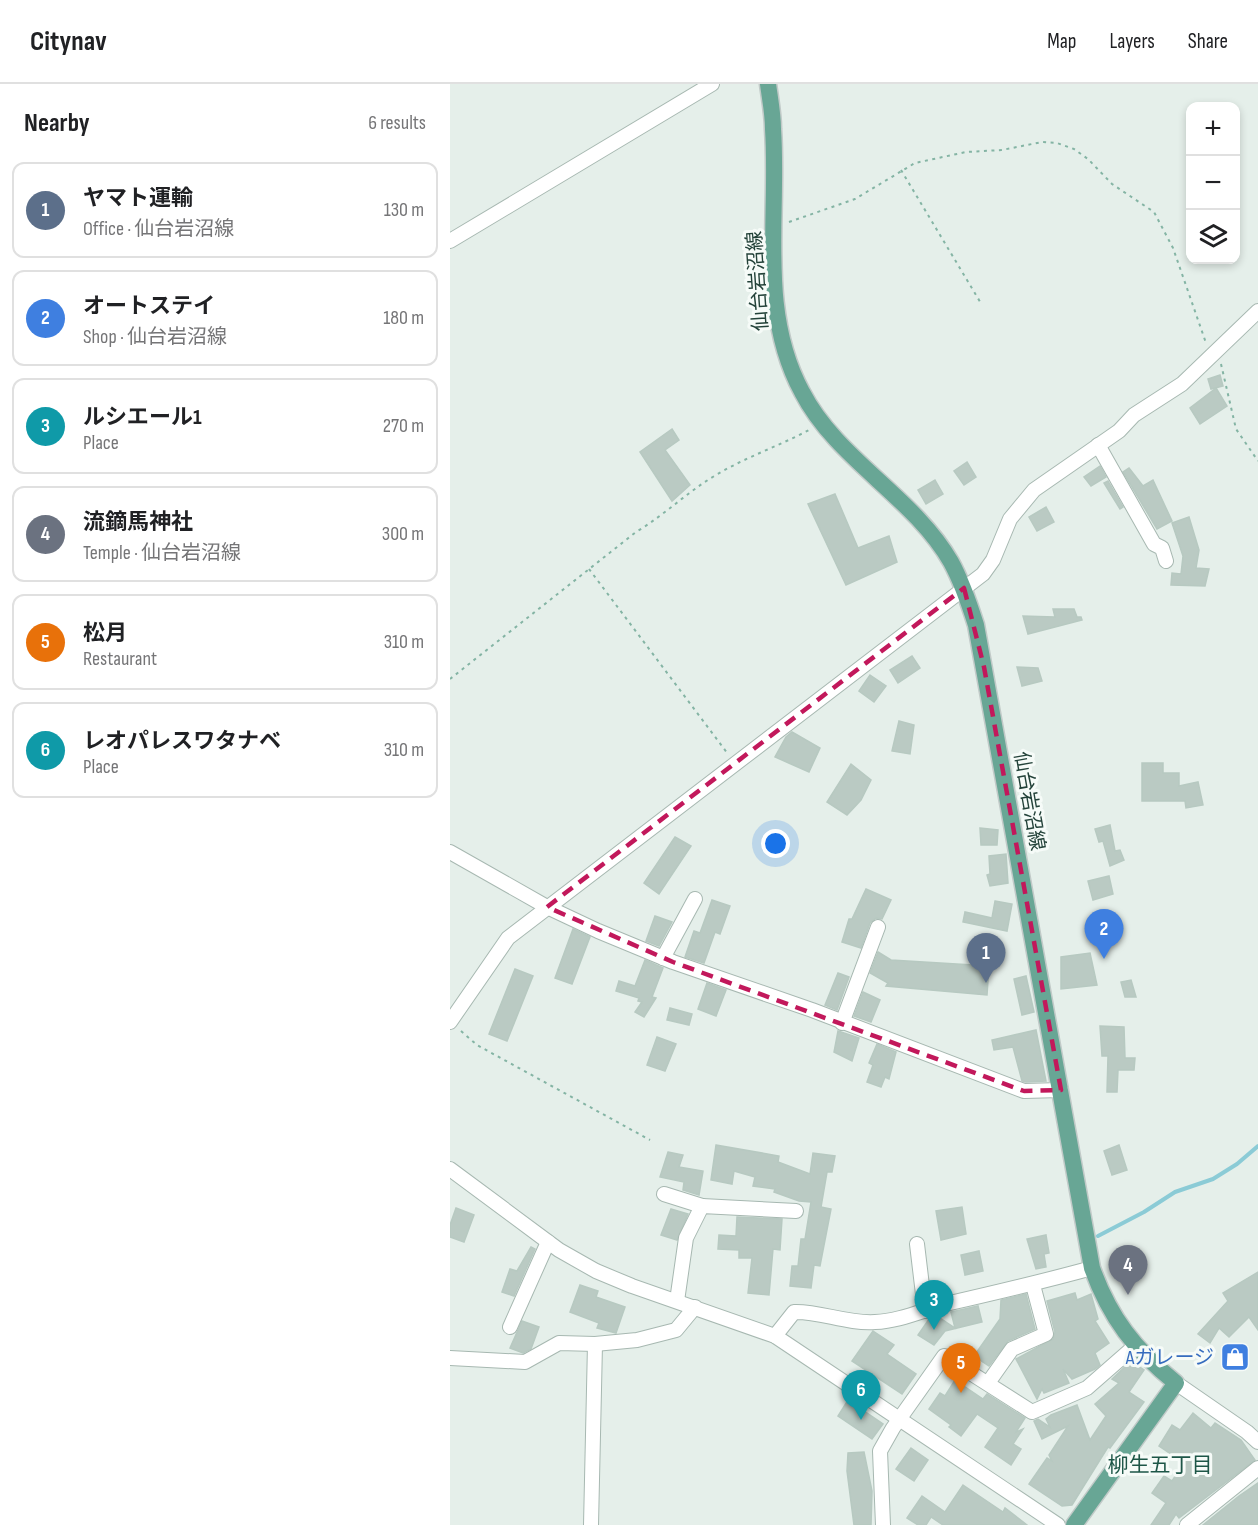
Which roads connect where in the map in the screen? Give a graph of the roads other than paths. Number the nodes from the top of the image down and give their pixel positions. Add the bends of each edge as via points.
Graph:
1 (712, 84) edge
2 (768, 84) edge
3 (450, 241) edge
4 (1258, 311) edge
5 (1098, 445) junction
6 (1166, 561) dead end
7 (964, 588) junction
8 (450, 852) edge
9 (695, 898) dead end
10 (547, 907) junction
11 (878, 927) dead end
12 (663, 958) junction
13 (450, 1022) edge
14 (842, 1023) junction
15 (1061, 1090) junction
16 (450, 1169) edge
17 (664, 1194) dead end
18 (702, 1206) junction
19 (796, 1211) dead end
20 (548, 1242) junction
21 (917, 1244) dead end
22 (1092, 1268) junction
23 (1033, 1285) junction
24 (677, 1301) junction
25 (695, 1306) junction
26 (925, 1311) junction
27 (510, 1327) dead end
28 (775, 1336) junction
29 (595, 1344) junction
30 (1135, 1346) junction
31 (450, 1358) edge
32 (988, 1383) junction
33 (1176, 1383) junction
34 (900, 1418) junction
35 (1258, 1442) edge
36 (1258, 1468) edge
37 (591, 1525) edge
38 (883, 1525) edge
39 (1058, 1525) edge
40 (1074, 1525) edge
41 (1187, 1525) edge

1 - 3 street
2 - 7 main road, 仙台岩沼線 via 774,129 774,282 785,357 822,423 926,528 950,560
4 - 5 street via 1182,384 1134,415
5 - 6 street via 1154,544 1162,548
5 - 7 street via 1019,505 993,560 983,574
7 - 10 street
7 - 15 main road, 仙台岩沼線 via 976,625
8 - 10 street
9 - 12 street
10 - 12 street
10 - 13 street via 508,938
11 - 14 street
12 - 14 street
14 - 15 street via 1024,1091
15 - 22 main road, 仙台岩沼線
16 - 20 street
17 - 18 street
18 - 19 street
18 - 24 street via 687,1238
20 - 24 street via 596,1270
20 - 27 street
21 - 26 street
22 - 23 street
22 - 30 main road, 仙台岩沼線 via 1103,1299
23 - 26 street
23 - 32 street via 1046,1334 1012,1349
24 - 25 street
25 - 28 street
25 - 29 street via 676,1330 637,1340
26 - 28 street via 876,1322 847,1322 794,1312
28 - 34 street
29 - 31 street via 559,1343 525,1362
29 - 37 street
30 - 32 street via 1087,1388 1032,1412
30 - 33 main road, 仙台岩沼線
32 - 34 street via 944,1356
33 - 35 street
33 - 40 main road
34 - 38 street via 880,1451
34 - 39 street
36 - 41 street

